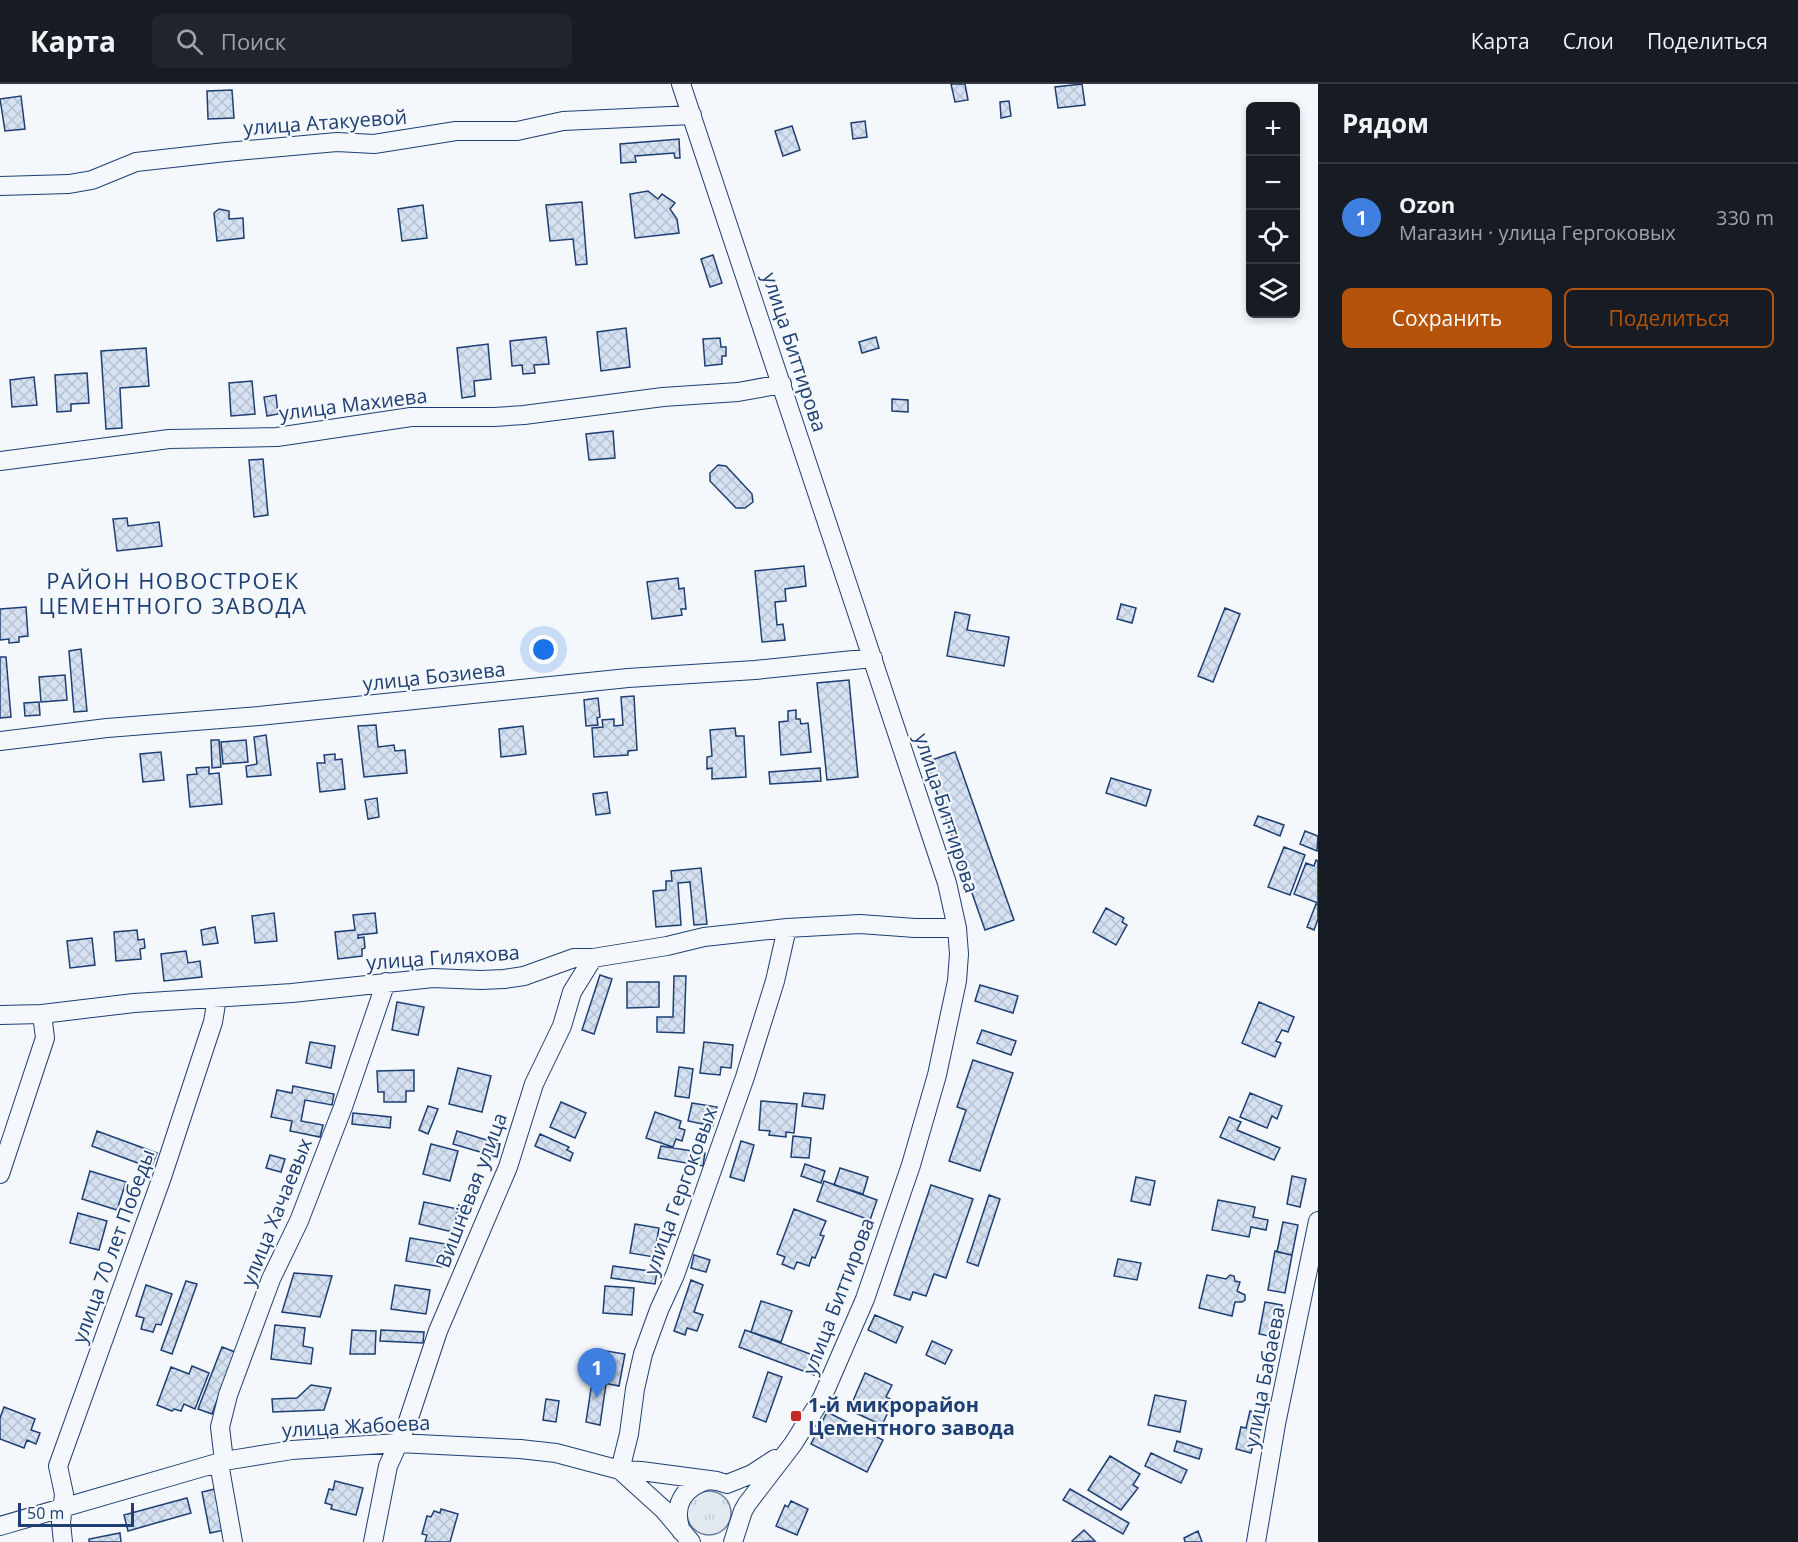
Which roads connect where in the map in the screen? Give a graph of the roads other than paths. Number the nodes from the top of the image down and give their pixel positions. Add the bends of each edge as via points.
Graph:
1 (681, 84) edge
2 (692, 115) junction
3 (0, 186) edge
4 (782, 384) junction
5 (0, 461) edge
6 (873, 658) junction
7 (0, 741) edge
8 (787, 928) junction
9 (957, 928) junction
10 (593, 958) junction
11 (386, 982) junction
12 (217, 998) junction
13 (42, 1014) junction
14 (0, 1015) edge
15 (0, 1174) edge
16 (1318, 1221) edge
17 (398, 1443) junction
18 (786, 1451) junction
19 (222, 1462) junction
20 (620, 1470) junction
21 (708, 1480) junction
22 (727, 1484) junction
23 (62, 1509) junction
24 (0, 1526) edge
25 (738, 1527) edge
26 (686, 1538) edge
27 (63, 1542) edge
28 (233, 1542) edge
29 (373, 1542) edge
30 (727, 1542) edge
31 (1256, 1542) edge

1 - 2 street, улица Биттирова
2 - 3 street, улица Атакуевой via 562,121 517,131 456,131 374,144 337,142 237,151 136,162 92,180 69,184
2 - 4 street, улица Биттирова
4 - 5 street, улица Махиева via 524,415 411,417 278,437 169,439
4 - 6 street, улица Биттирова
6 - 7 street, улица Бозиева via 628,678
6 - 9 street, улица Биттирова via 947,883
8 - 9 street, улица Гиляхова via 860,924
8 - 10 street, улица Гиляхова via 704,936
8 - 20 street, улица Гергоковых via 776,981 745,1077 643,1354
9 - 18 street, улица Биттирова via 959,954 954,997 937,1075 910,1165 854,1326 822,1398
10 - 11 street, улица Гиляхова via 574,958 504,979
10 - 17 street, Вишнёвая улица via 572,992 562,1026 534,1084 515,1149 438,1331
11 - 12 street, улица Гиляхова
11 - 19 street, улица Хачаевых via 343,1107 299,1221 271,1279 228,1395 220,1427
12 - 13 street, улица Гиляхова
12 - 23 street, улица 70 лет Победы via 213,1022 162,1177 64,1446 58,1466 64,1494
13 - 14 street, улица Гиляхова
13 - 15 street via 45,1038
16 - 31 street, улица Бабаева
17 - 19 street, улица Жабоева via 292,1450
17 - 20 street, улица Жабоева via 556,1453
17 - 29 street, Вишнёвая улица via 388,1466
18 - 22 street via 752,1474
18 - 25 street, улица Биттирова
19 - 23 street, улица Жабоева
19 - 28 street, улица Хачаевых
20 - 21 street
20 - 26 street, улица Жабоева via 663,1509
21 - 22 street
21 - 26 street via 694,1485 681,1498 677,1516
22 - 25 street via 740,1500
23 - 24 street, улица Жабоева
23 - 27 street, улица 70 лет Победы
25 - 30 street, улица Биттирова

